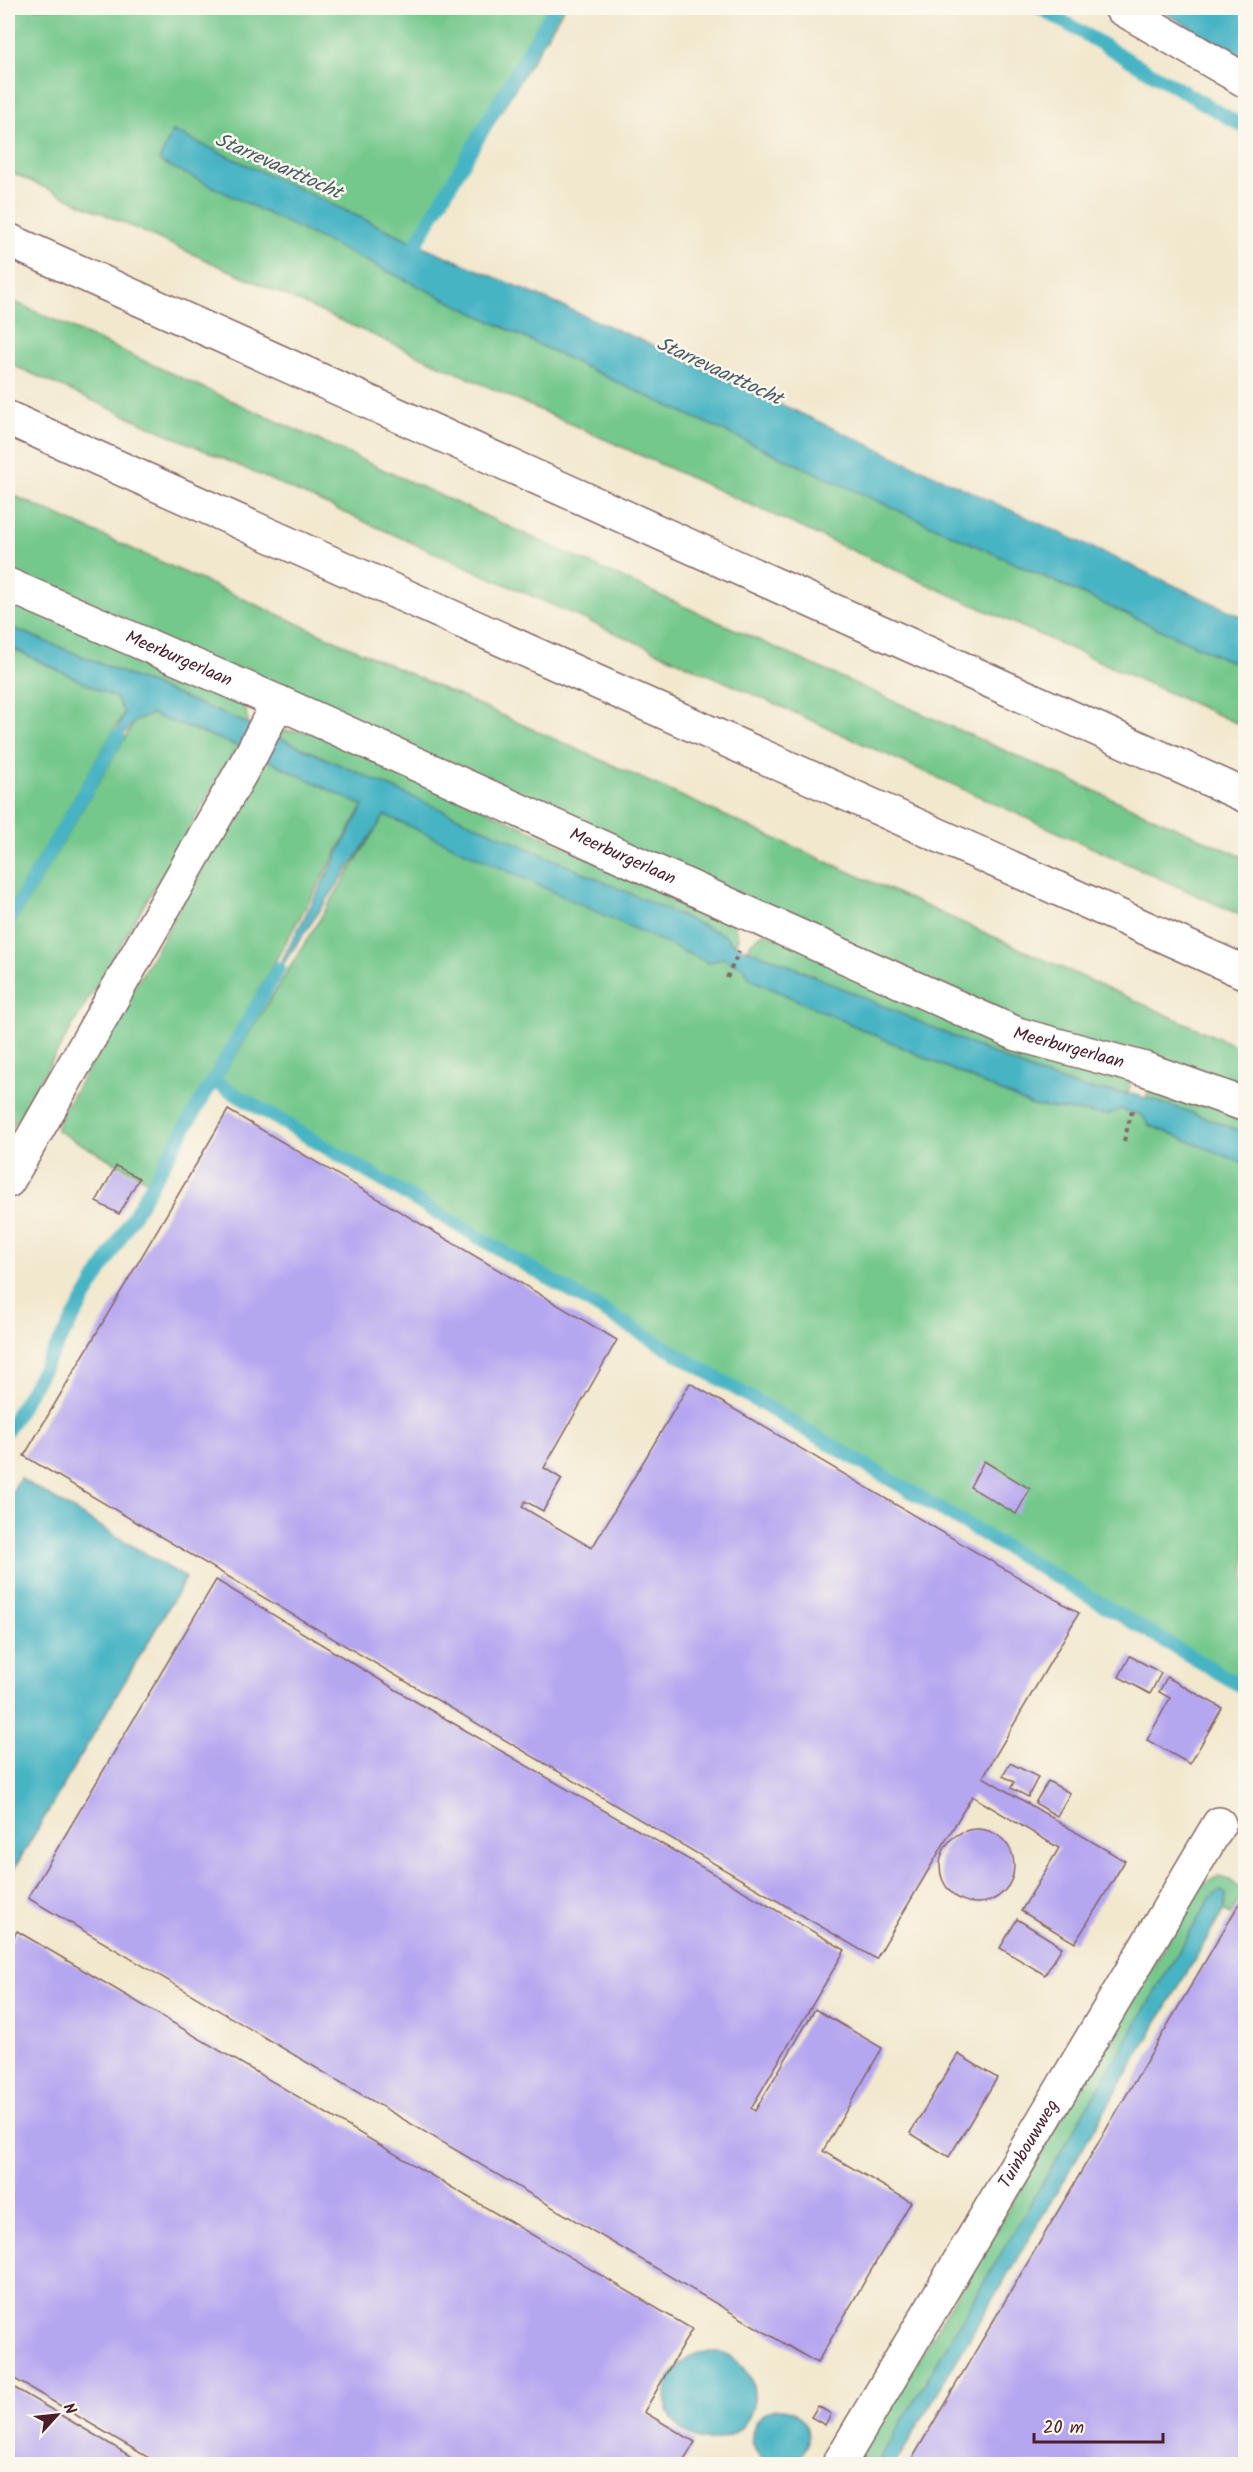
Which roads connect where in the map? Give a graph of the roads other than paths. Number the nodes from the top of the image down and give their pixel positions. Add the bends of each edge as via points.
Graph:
1 (1121, 8) edge
2 (1245, 81) edge
3 (8, 240) edge
4 (8, 418) edge
5 (8, 585) edge
6 (278, 702) junction
7 (1245, 796) edge
8 (1245, 973) edge
9 (1245, 1105) edge
10 (8, 1181) edge
11 (1219, 1824) dead end
12 (839, 2464) edge

1 - 2 main road
3 - 7 main road
4 - 8 main road
5 - 6 main road, Meerburgerlaan
6 - 9 main road, Meerburgerlaan via 1017,1034 1145,1069
6 - 10 main road
11 - 12 main road, Tuinbouwweg

